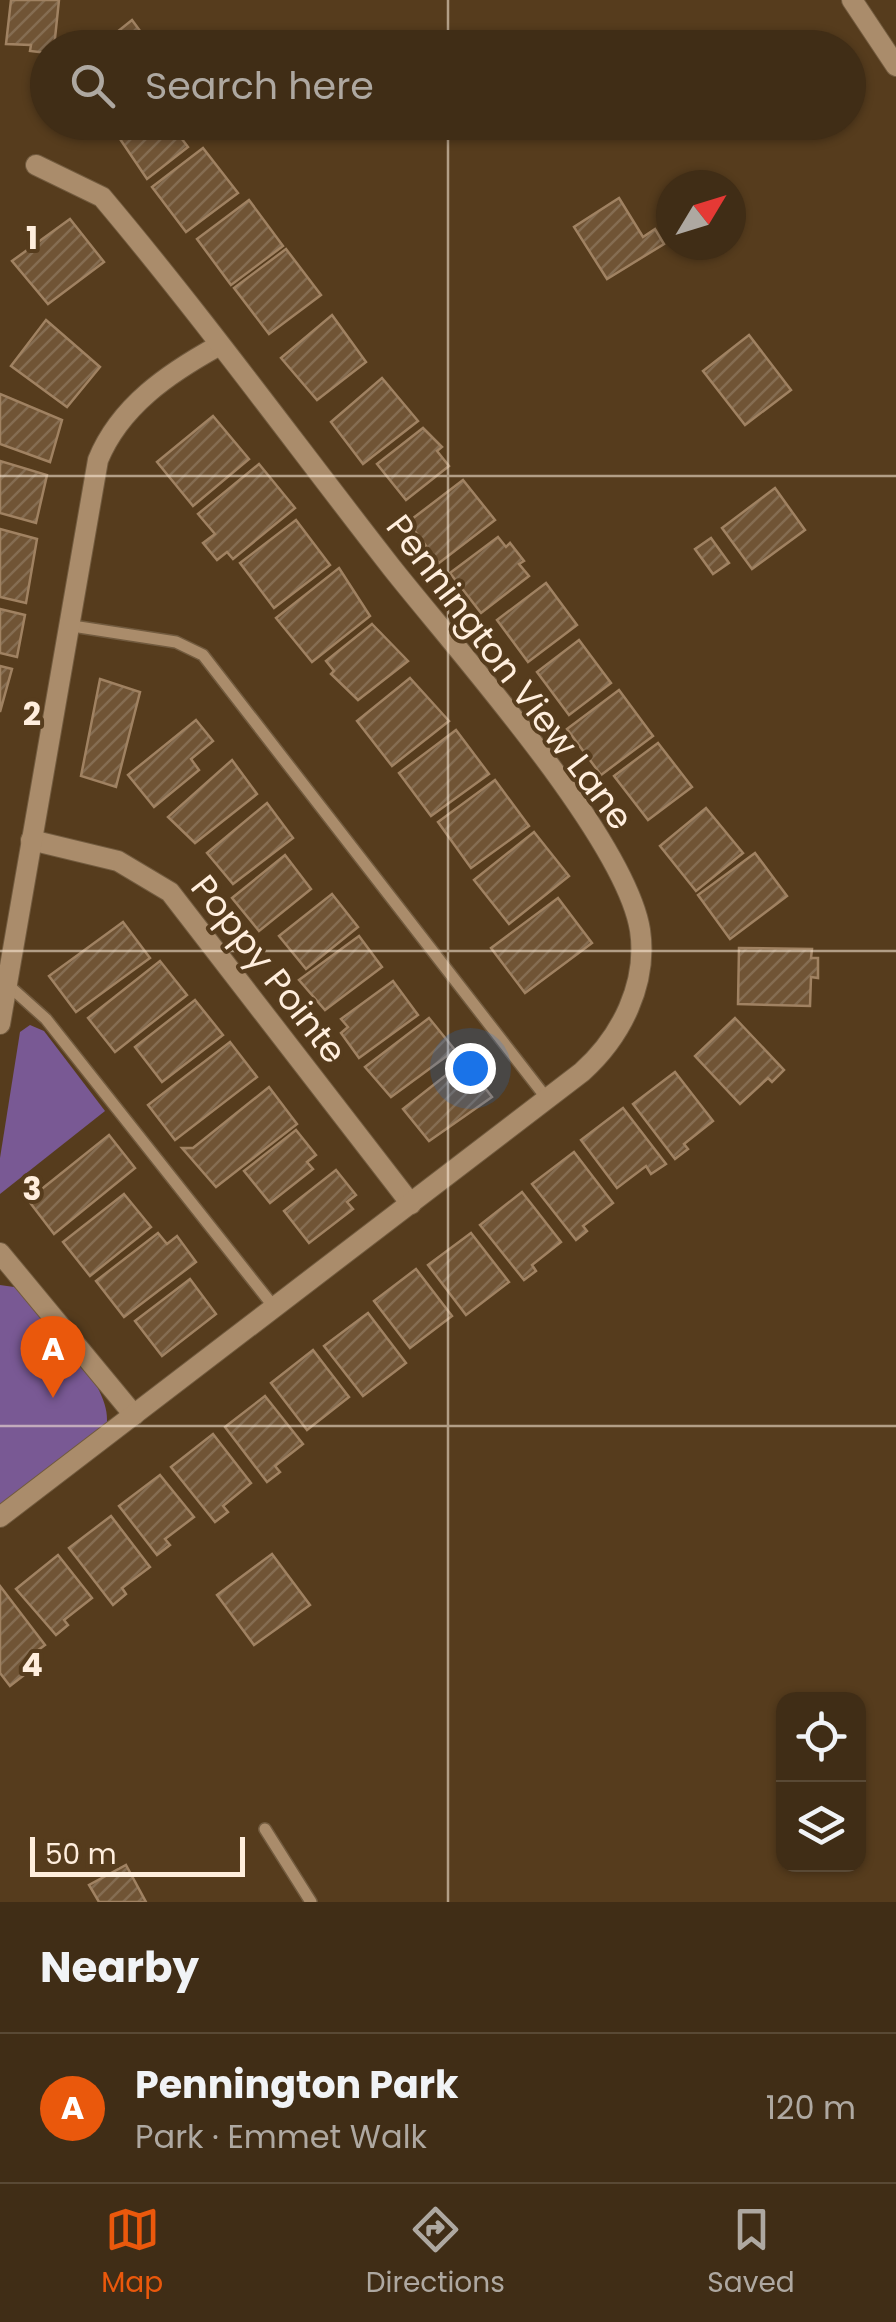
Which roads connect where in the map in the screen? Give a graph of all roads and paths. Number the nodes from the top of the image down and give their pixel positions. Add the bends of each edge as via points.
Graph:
1 (852, 0) edge
2 (896, 66) edge
3 (36, 165) dead end
4 (218, 346) junction
5 (66, 626) junction
6 (31, 840) junction
7 (7, 984) junction
8 (0, 1024) edge
9 (548, 1100) junction
10 (410, 1204) junction
11 (0, 1253) edge
12 (274, 1308) junction
13 (134, 1415) junction
14 (0, 1517) edge
15 (265, 1830) dead end
16 (311, 1902) edge

1 - 2 street
3 - 4 street, Pennington View Lane via 102,197
4 - 5 street via 150,391 106,442
4 - 9 street, Pennington View Lane via 540,757 623,881 640,929 633,999 595,1061
5 - 6 street
5 - 9 lane via 176,642 203,655
6 - 7 street
6 - 10 street, Poppy Pointe via 118,861 170,892
7 - 8 street
7 - 12 lane via 46,1019
9 - 10 street, Pennington View Lane
10 - 12 street, Pennington View Lane
11 - 13 street
12 - 13 street, Pennington View Lane
13 - 14 street, Pennington View Lane
15 - 16 lane

